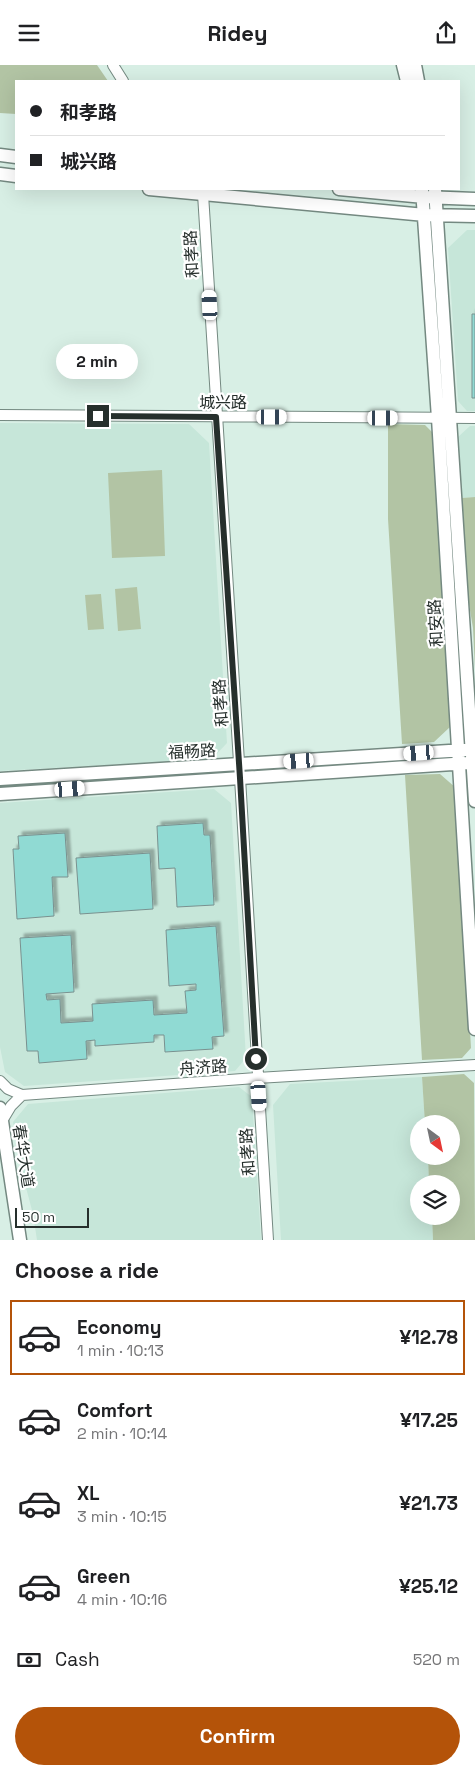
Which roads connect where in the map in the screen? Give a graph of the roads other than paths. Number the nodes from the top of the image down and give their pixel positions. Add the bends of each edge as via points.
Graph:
1 (113, 65) edge
2 (403, 65) edge
3 (415, 65) edge
4 (122, 80) edge
5 (407, 80) edge
6 (418, 80) edge
7 (0, 155) edge
8 (15, 157) edge
9 (0, 174) edge
10 (15, 176) edge
11 (160, 190) edge
12 (362, 190) edge
13 (429, 193) edge
14 (203, 194) junction
15 (475, 199) edge
16 (431, 215) junction
17 (475, 216) edge
18 (0, 415) edge
19 (216, 417) junction
20 (475, 417) edge
21 (445, 418) junction
22 (474, 756) edge
23 (459, 757) junction
24 (240, 771) junction
25 (0, 779) edge
26 (0, 794) edge
27 (475, 801) edge
28 (475, 1029) edge
29 (475, 1065) edge
30 (257, 1078) junction
31 (0, 1081) edge
32 (22, 1095) junction
33 (0, 1107) edge
34 (2, 1121) junction
35 (20, 1240) edge
36 (268, 1240) edge

1 - 4 street
2 - 5 main road
3 - 6 main road
7 - 8 main road
9 - 10 main road
11 - 14 main road
12 - 13 main road
13 - 15 main road
13 - 16 main road, 和安路
14 - 16 main road
14 - 19 street, 和孝路
16 - 17 main road
16 - 21 main road, 和安路
18 - 19 street, 城兴路
19 - 21 street, 城兴路
19 - 24 street, 和孝路
20 - 21 street, 城兴路
21 - 22 main road, 和安路
21 - 23 main road, 和安路
22 - 23 main road, 福畅路
22 - 27 main road, 和安路
23 - 24 main road, 福畅路
23 - 28 main road, 和安路
24 - 25 main road, 福畅路
24 - 26 main road, 福畅路
24 - 30 street, 和孝路
29 - 30 street, 舟济路
30 - 32 street, 舟济路
30 - 36 street, 和孝路
31 - 32 street
32 - 34 street
33 - 34 main road, 春华大道
34 - 35 main road, 春华大道

